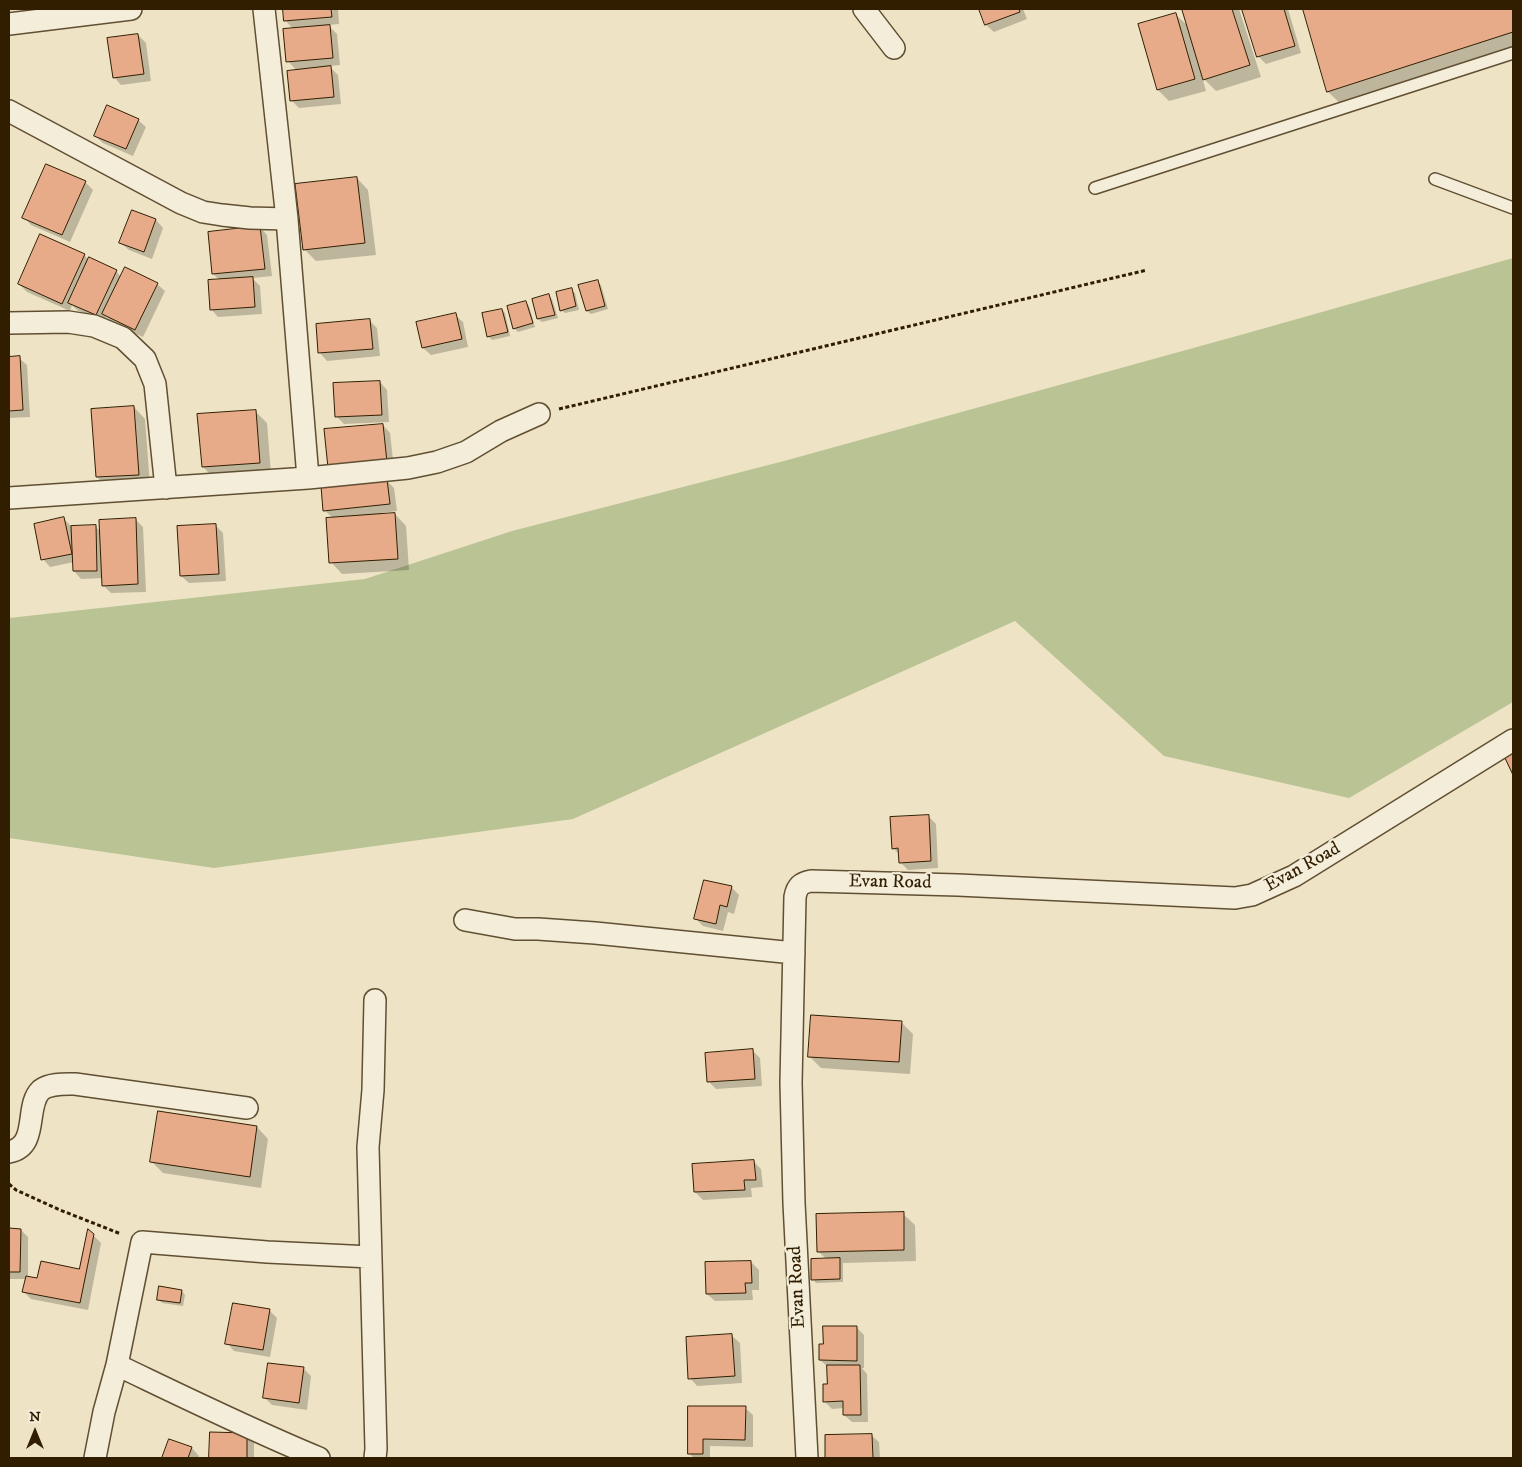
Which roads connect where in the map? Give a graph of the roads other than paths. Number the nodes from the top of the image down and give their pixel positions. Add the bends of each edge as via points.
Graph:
1 (131, 9) edge
2 (264, 9) edge
3 (864, 9) edge
4 (9, 24) edge
5 (894, 48) dead end
6 (1513, 53) edge
7 (9, 111) edge
8 (1435, 179) dead end
9 (1095, 188) dead end
10 (1513, 208) edge
11 (287, 219) junction
12 (9, 323) edge
13 (539, 414) road end
14 (308, 478) junction
15 (166, 488) junction
16 (9, 498) edge
17 (1513, 740) edge
18 (465, 920) dead end
19 (794, 953) junction
20 (375, 1000) dead end
21 (247, 1108) dead end
22 (9, 1152) edge
23 (371, 1257) junction
24 (117, 1366) junction
25 (95, 1458) edge
26 (319, 1458) edge
27 (375, 1458) edge
28 (807, 1458) edge

1 - 4 street
2 - 11 street
3 - 5 street
6 - 9 lane
7 - 11 street via 203,212
8 - 10 lane
11 - 14 street
12 - 15 street via 68,322 94,326 124,338 145,359 155,384
13 - 14 street via 466,452 437,462
14 - 15 street
15 - 16 street
17 - 19 street, Evan Road via 1294,876 1252,895 1235,898 811,881 799,885 796,890
18 - 19 street via 514,929 595,933
19 - 28 street, Evan Road via 791,1083
20 - 23 street via 368,1147
21 - 22 street via 75,1084 52,1086 42,1090 36,1098 26,1140 20,1148
23 - 24 street via 142,1242
23 - 27 street
24 - 25 street
24 - 26 street

